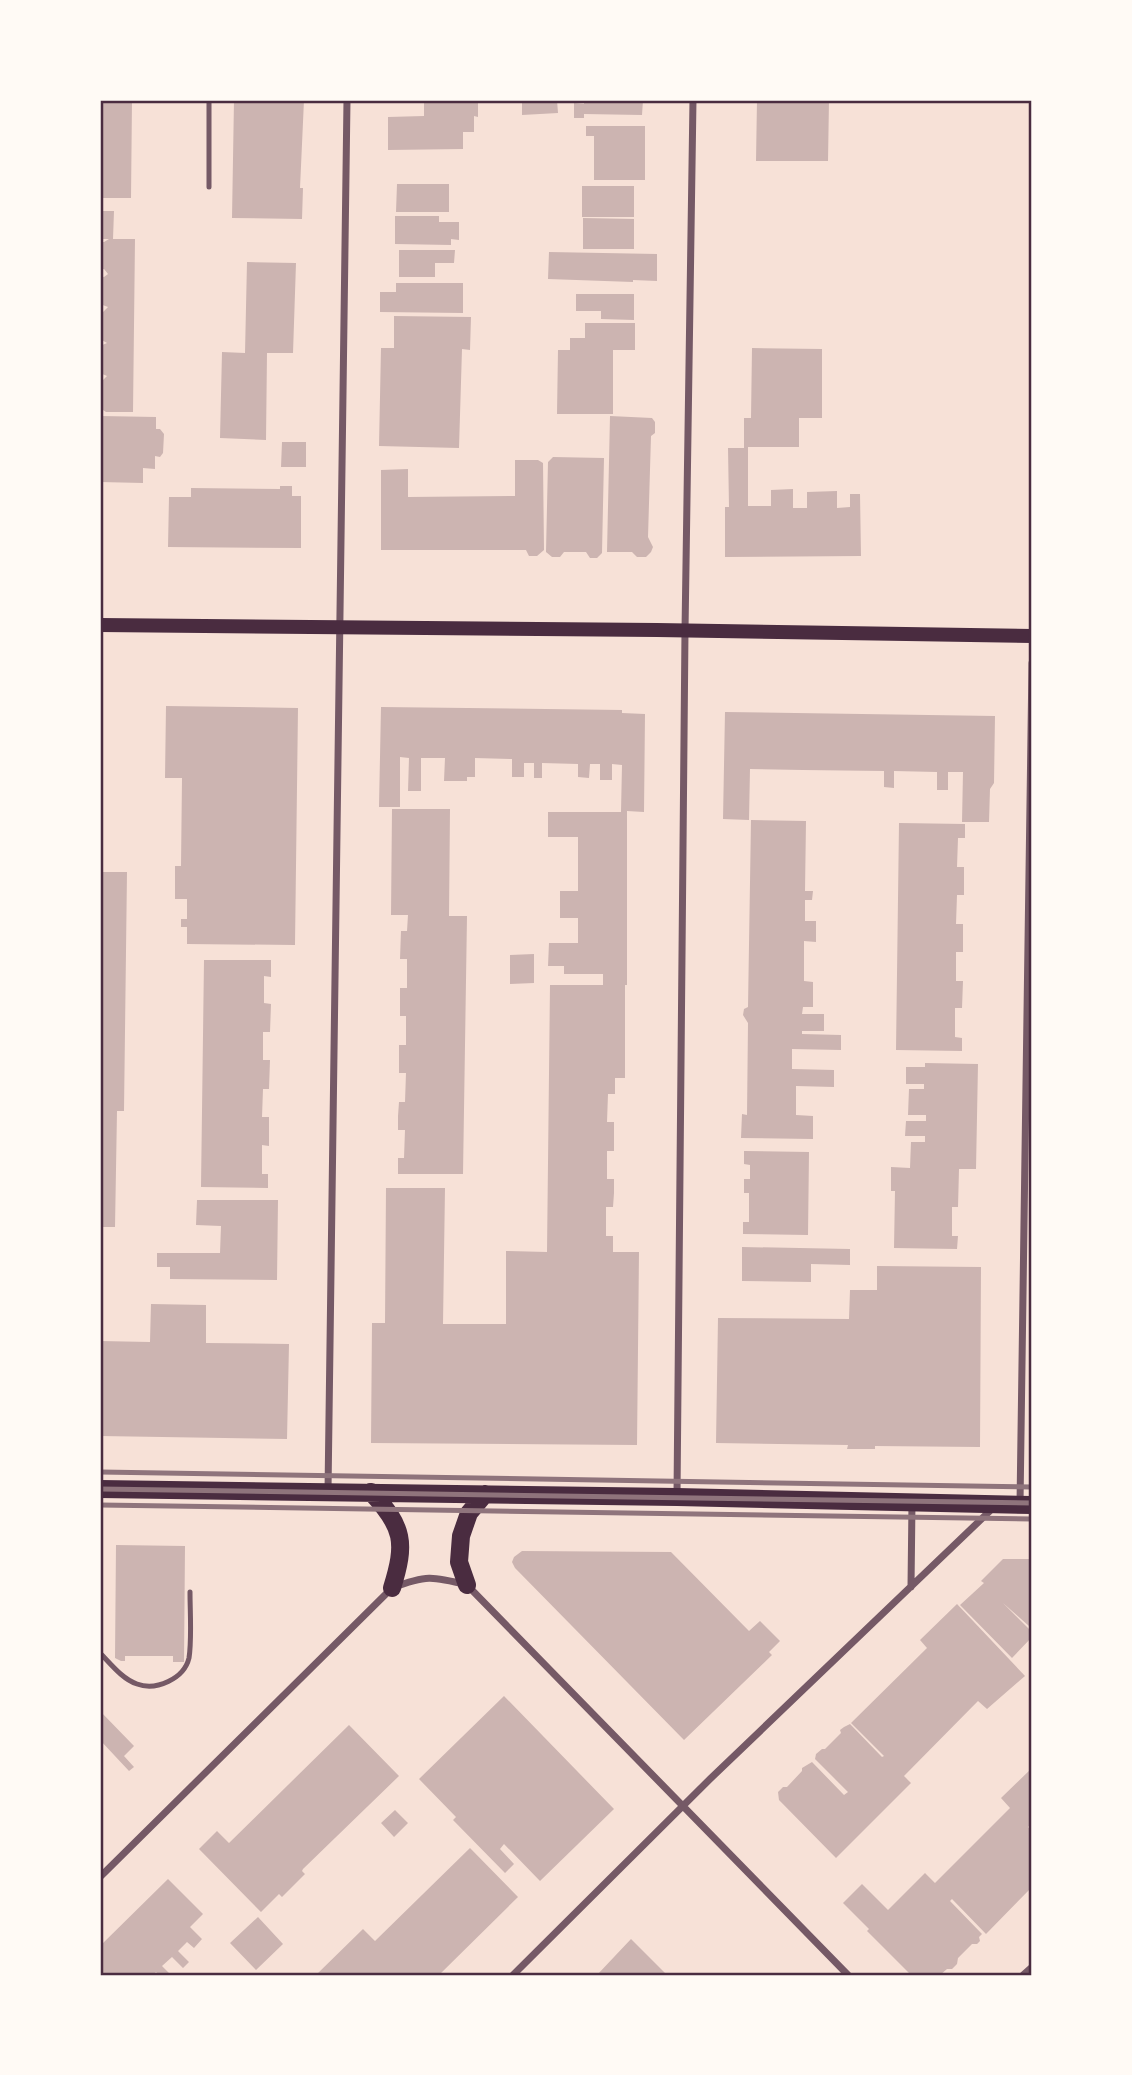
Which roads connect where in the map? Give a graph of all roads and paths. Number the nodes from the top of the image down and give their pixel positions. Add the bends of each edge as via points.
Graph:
1 (209, 100) edge
2 (347, 100) edge
3 (693, 100) edge
4 (209, 187) dead end
5 (100, 625) edge
6 (340, 628) junction
7 (685, 631) junction
8 (1032, 636) edge
9 (1032, 663) edge
10 (100, 1489) edge
11 (328, 1492) junction
12 (371, 1492) junction
13 (485, 1494) junction
14 (677, 1497) junction
15 (912, 1503) junction
16 (996, 1505) junction
17 (1026, 1505) edge
18 (467, 1585) junction
19 (392, 1588) junction
20 (911, 1588) junction
21 (190, 1592) dead end
22 (100, 1653) edge
23 (683, 1808) junction
24 (100, 1877) edge
25 (1032, 1967) edge
26 (513, 1975) edge
27 (848, 1975) edge
28 (1024, 1975) edge

1 - 4 lane
2 - 6 street
3 - 7 street
5 - 6 main road
6 - 7 main road
6 - 11 street
7 - 8 main road
7 - 14 street
9 - 17 street
10 - 11 main road
11 - 12 main road
12 - 13 main road
12 - 19 main road via 388,1511 400,1536 401,1560
13 - 14 main road
13 - 18 main road via 468,1513 461,1536 459,1562
14 - 15 main road
15 - 16 main road
15 - 20 street
16 - 17 main road
16 - 20 street
18 - 19 street via 418,1578
18 - 23 street
19 - 24 street
20 - 23 street
21 - 22 lane via 188,1659 173,1680 157,1686 135,1684
23 - 26 street
23 - 27 street
25 - 28 street

